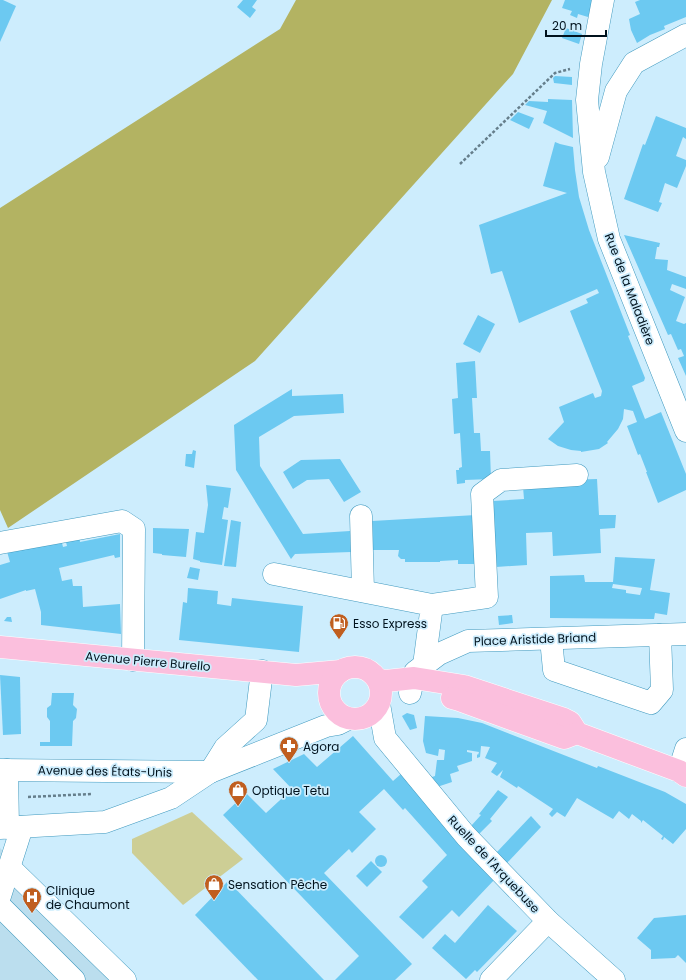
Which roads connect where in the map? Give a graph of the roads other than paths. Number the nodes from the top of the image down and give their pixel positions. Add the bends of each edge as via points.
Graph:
1 (603, 0) edge
2 (686, 35) edge
3 (594, 172) junction
4 (686, 431) edge
5 (577, 475) dead end
6 (361, 516) dead end
7 (0, 543) edge
8 (274, 574) dead end
9 (363, 591) junction
10 (432, 605) junction
11 (686, 634) edge
12 (660, 635) junction
13 (552, 639) junction
14 (0, 648) edge
15 (133, 660) junction
16 (262, 671) junction
17 (341, 671) junction
18 (296, 675) junction
19 (416, 679) junction
20 (379, 693) junction
21 (339, 715) junction
22 (384, 732) junction
23 (686, 749) edge
24 (4, 770) edge
25 (210, 772) junction
26 (682, 774) edge
27 (10, 828) edge
28 (9, 867) junction
29 (0, 896) edge
30 (0, 906) edge
31 (548, 921) junction
32 (74, 980) edge
33 (125, 980) edge
34 (491, 980) edge
35 (614, 980) edge

1 - 3 street, Rue de la Maladière via 587,100
2 - 3 street via 634,63 616,91
3 - 4 street, Rue de la Maladière via 609,239
5 - 10 street via 501,480 482,494 487,597
6 - 9 street
7 - 15 street via 122,521 134,529
8 - 9 street
9 - 10 street
10 - 19 street
11 - 12 street, Place Aristide Briand
12 - 13 street, Place Aristide Briand
12 - 13 street via 662,690 651,703 554,670
13 - 19 street, Place Aristide Briand via 468,641 439,654
14 - 15 main road, Avenue Pierre Burello
15 - 16 main road, Avenue Pierre Burello
16 - 18 main road, Avenue Pierre Burello
16 - 25 street, Avenue des États-Unis via 256,720 225,748
17 - 18 main road, Avenue Pierre Burello
17 - 20 main road via 357,667 372,673
17 - 21 main road via 334,676 328,692
18 - 21 main road, Avenue Pierre Burello via 320,691
19 - 20 main road via 386,681
19 - 26 main road via 464,686 564,719 570,722 577,733
20 - 21 main road via 374,712 366,717
20 - 22 street
21 - 22 street, Ruelle de l'Arquebuse
21 - 25 street, Avenue des États-Unis
22 - 31 street, Ruelle de l'Arquebuse via 466,836
23 - 26 street
24 - 25 street, Avenue des États-Unis
24 - 27 street
25 - 27 street, Avenue des États-Unis via 171,798 105,822
27 - 28 street
28 - 29 street
28 - 33 street
30 - 32 street
31 - 34 street
31 - 35 street, Ruelle de l'Arquebuse

